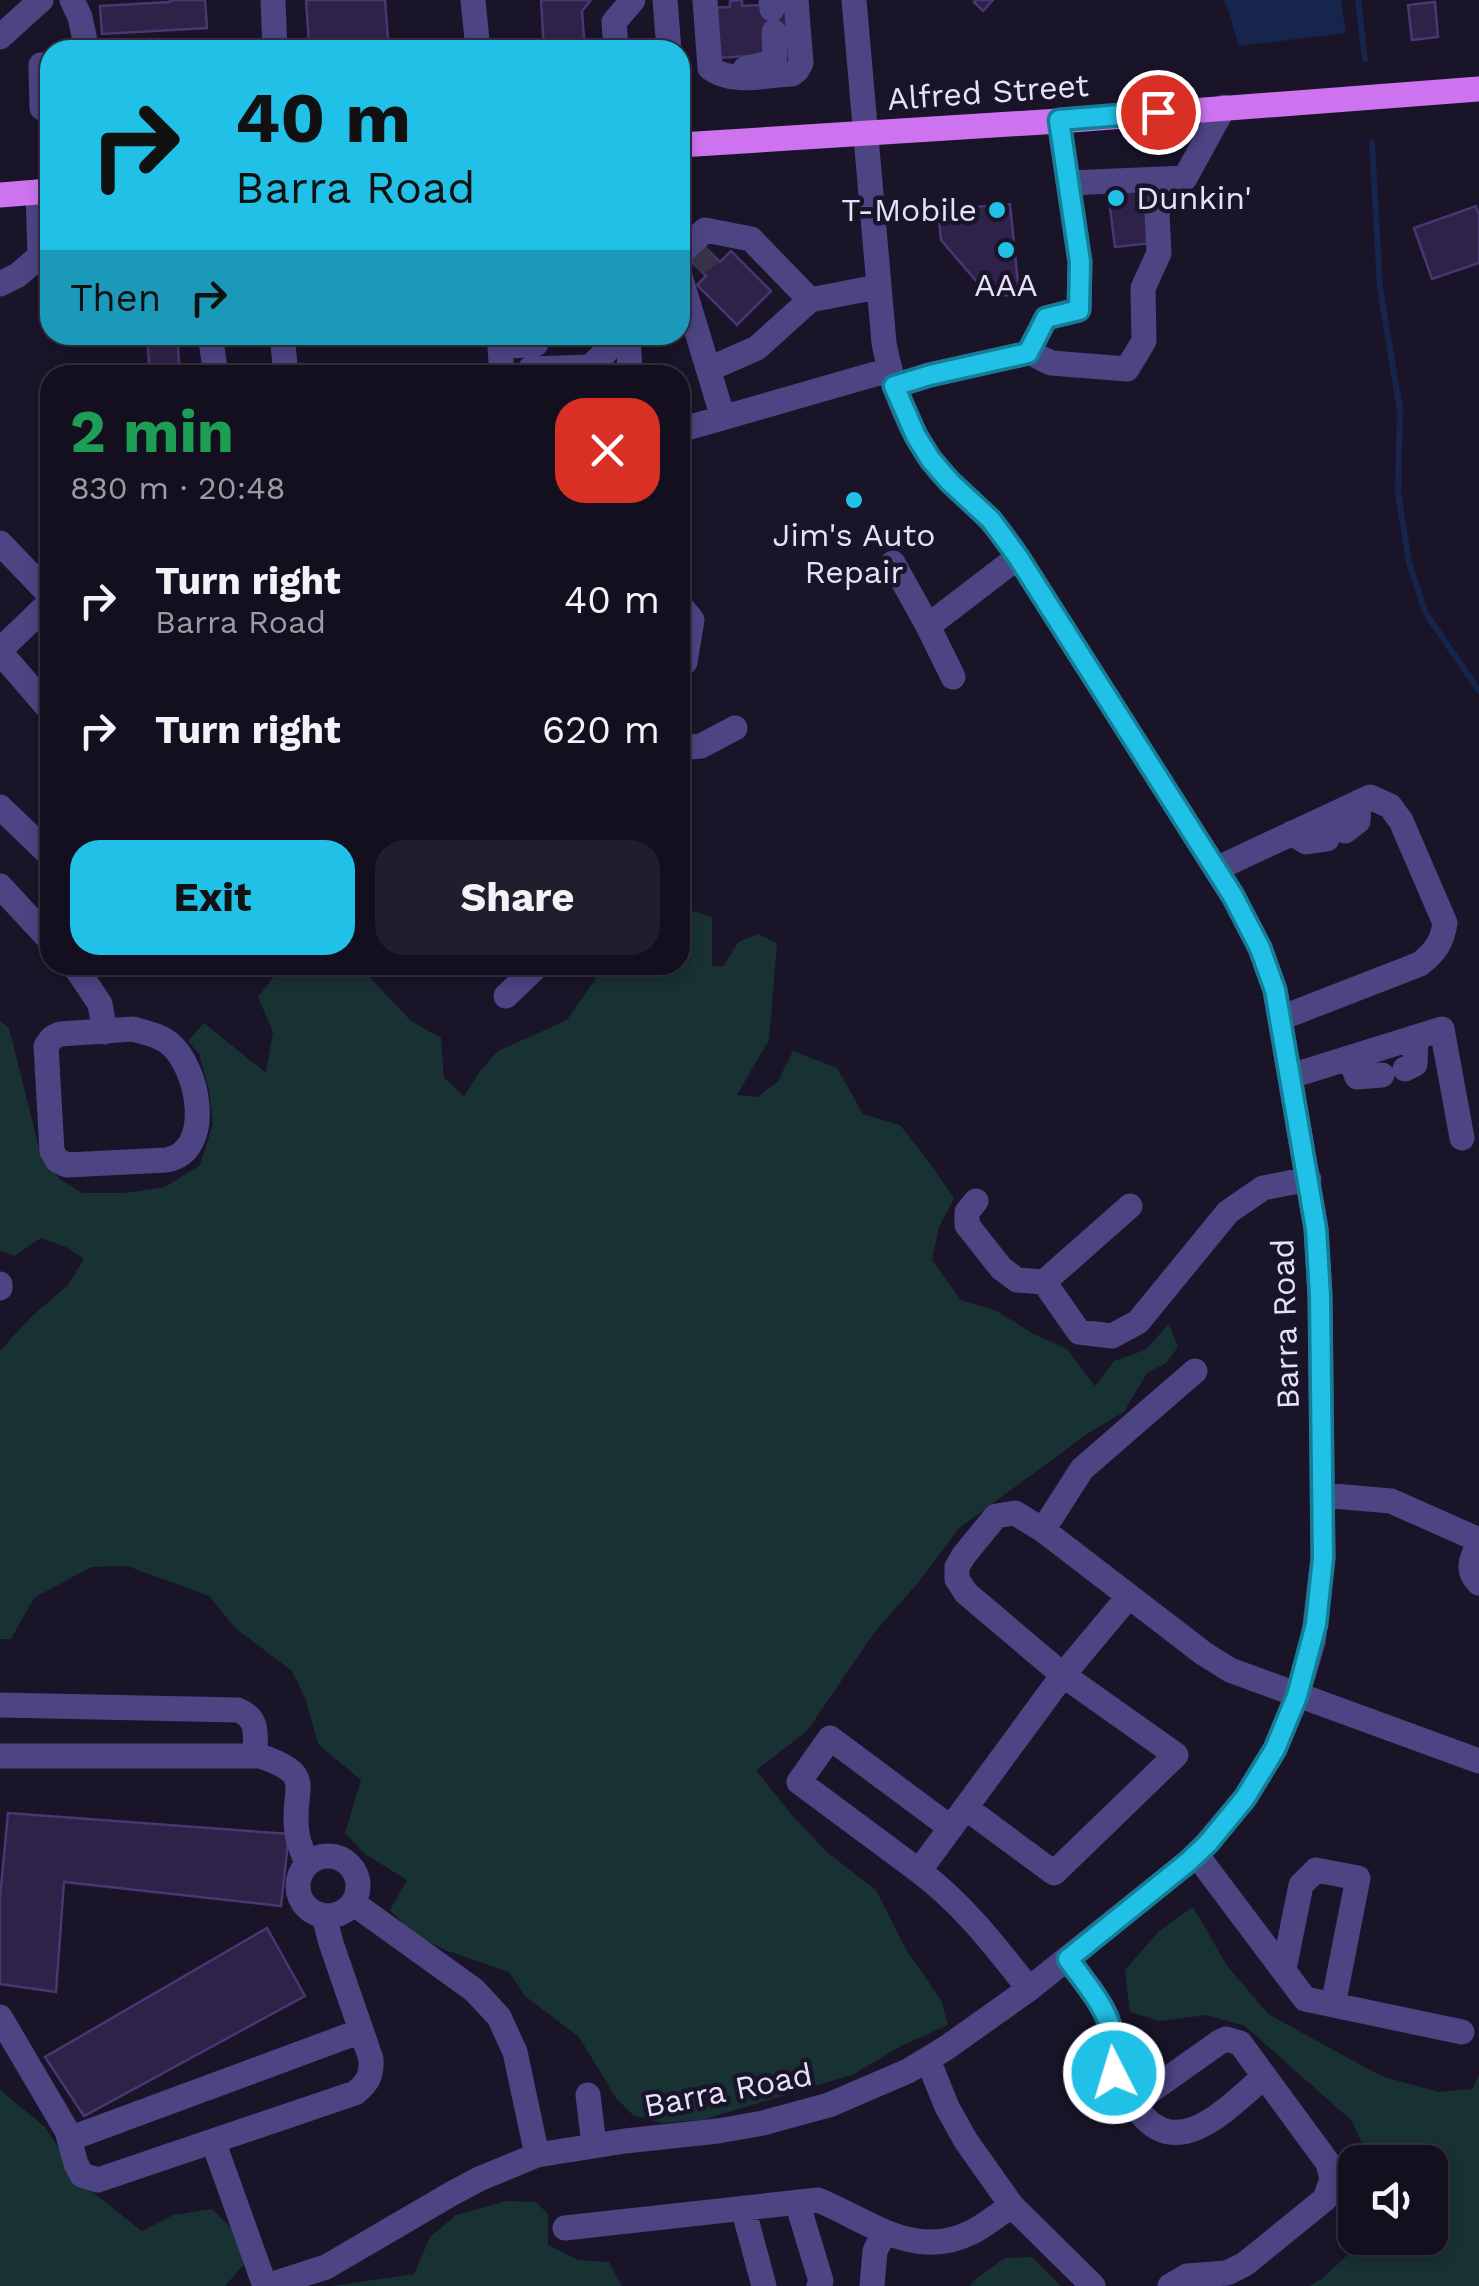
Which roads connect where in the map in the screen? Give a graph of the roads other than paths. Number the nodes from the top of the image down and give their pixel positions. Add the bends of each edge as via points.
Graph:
1 (41, 0) edge
2 (72, 0) edge
3 (273, 0) edge
4 (473, 0) edge
5 (633, 0) edge
6 (665, 0) edge
7 (705, 0) edge
8 (854, 0) edge
9 (778, 10) edge
10 (0, 37) edge
11 (85, 40) edge
12 (275, 40) edge
13 (477, 40) edge
14 (615, 40) edge
15 (668, 40) edge
16 (720, 74) junction
17 (1479, 88) edge
18 (1224, 107) junction
19 (1059, 120) junction
20 (864, 134) junction
21 (690, 144) edge
22 (1185, 178) junction
23 (1069, 183) junction
24 (40, 191) edge
25 (0, 195) edge
26 (40, 256) edge
27 (690, 263) tunnel mouth
28 (690, 270) edge
29 (0, 284) edge
30 (878, 287) junction
31 (810, 300) junction
32 (605, 345) edge
33 (1029, 352) junction
34 (592, 365) edge
35 (709, 369) junction
36 (892, 378) junction
37 (723, 418) junction
38 (690, 427) edge
39 (0, 543) edge
40 (1018, 557) junction
41 (893, 563) dead end
42 (40, 587) edge
43 (40, 609) edge
44 (928, 626) junction
45 (0, 651) edge
46 (953, 677) dead end
47 (40, 698) edge
48 (735, 728) dead end
49 (690, 747) edge
50 (1359, 802) junction
51 (0, 807) edge
52 (1292, 833) junction
53 (40, 846) edge
54 (1216, 869) junction
55 (0, 886) edge
56 (40, 929) edge
57 (81, 975) edge
58 (528, 975) edge
59 (506, 996) dead end
60 (1280, 1018) junction
61 (106, 1032) junction
62 (1416, 1038) junction
63 (1350, 1058) junction
64 (1291, 1076) junction
65 (1462, 1138) dead end
66 (1309, 1180) junction
67 (976, 1202) dead end
68 (1130, 1206) dead end
69 (1044, 1282) junction
70 (1195, 1371) dead end
71 (1322, 1494) junction
72 (1043, 1530) junction
73 (1479, 1541) edge
74 (1479, 1583) edge
75 (1128, 1596) junction
76 (1064, 1675) junction
77 (1297, 1696) junction
78 (0, 1705) edge
79 (0, 1756) edge
80 (255, 1756) junction
81 (1479, 1761) edge
82 (958, 1818) junction
83 (1196, 1854) junction
84 (307, 1864) junction
85 (920, 1871) junction
86 (353, 1903) junction
87 (324, 1916) junction
88 (1068, 1959) junction
89 (1284, 1969) junction
90 (1029, 1989) junction
91 (1333, 2005) junction
92 (0, 2017) edge
93 (362, 2031) junction
94 (1462, 2032) dead end
95 (928, 2060) junction
96 (1264, 2077) junction
97 (588, 2095) dead end
98 (1132, 2104) junction
99 (69, 2139) junction
100 (213, 2141) junction
101 (594, 2146) junction
102 (537, 2155) junction
103 (797, 2202) junction
104 (1012, 2206) junction
105 (743, 2208) junction
106 (564, 2228) dead end
107 (884, 2233) junction
108 (266, 2286) edge
109 (764, 2286) edge
110 (819, 2286) edge
111 (872, 2286) edge
112 (1093, 2286) edge
113 (1170, 2286) edge

1 - 10 street
2 - 11 street
3 - 12 street
4 - 13 street
5 - 14 street via 614,22
6 - 15 street
7 - 16 street via 710,68
8 - 20 street, Barra Road
9 - 16 street via 772,62
9 - 16 street via 798,70 736,79
17 - 18 main road, Alfred Street
18 - 19 main road, Alfred Street
18 - 22 street
19 - 20 main road, Alfred Street
19 - 23 street
20 - 21 main road, Alfred Street
20 - 30 street, Barra Road
22 - 23 street
22 - 33 street via 1163,196 1157,212 1159,253 1143,288 1144,342 1127,369 1051,363
23 - 33 street via 1079,310 1046,318
24 - 25 main road
26 - 29 street
27 - 31 street via 705,230 751,238
28 - 35 street
30 - 31 street
30 - 36 street, Barra Road
31 - 35 street via 757,348
32 - 34 street
33 - 36 street
35 - 37 street
36 - 37 street
36 - 40 street, Barra Road via 931,460
37 - 38 street
39 - 42 street
40 - 44 street
40 - 54 street, Barra Road
41 - 44 street
43 - 45 street
44 - 46 street
45 - 47 street
48 - 49 street
50 - 52 street
50 - 52 street via 1358,821 1336,835 1306,842
50 - 60 street via 1370,797 1390,806 1401,821 1445,923 1443,940 1420,964
51 - 53 street
52 - 54 street
54 - 60 street, Barra Road via 1260,948
55 - 56 street
57 - 61 street via 100,1004
58 - 59 street
60 - 64 street, Barra Road
61 - 61 street via 60,1034 46,1046 57,1160 66,1165 179,1158 197,1130 187,1066 156,1035
62 - 63 street
62 - 63 street via 1414,1064 1393,1072 1357,1077
62 - 65 street via 1442,1029
63 - 64 street
64 - 66 street, Barra Road
66 - 69 street via 1263,1188 1228,1212 1138,1322 1112,1336 1079,1332
66 - 71 street, Barra Road via 1320,1282
67 - 69 street via 967,1225 1000,1268 1018,1280
68 - 69 street
70 - 72 street via 1082,1469
71 - 73 street via 1390,1501
71 - 77 street, Barra Road via 1319,1604
72 - 75 street
72 - 76 street via 1016,1512 996,1516 964,1555 957,1579
73 - 74 street via 1470,1567
75 - 76 street
75 - 77 street via 1230,1670
76 - 82 street
76 - 82 street via 1176,1755 1054,1873
77 - 81 street
77 - 83 street, Barra Road via 1266,1767
78 - 80 street via 238,1710 255,1724
79 - 80 street
80 - 84 street via 294,1772 296,1834
82 - 85 street
82 - 85 street via 830,1738 799,1782
83 - 88 street, Barra Road
83 - 89 street
84 - 86 street via 331,1856 348,1865 358,1883
84 - 87 street via 300,1895
85 - 90 street via 972,1917
86 - 87 street
86 - 102 street via 474,1990 499,2017 515,2052
87 - 93 street
88 - 90 street, Barra Road
88 - 98 street via 1108,2020 1115,2080
89 - 91 street via 1305,1999
89 - 91 street via 1301,1885 1316,1870 1358,1878
90 - 95 street, Barra Road
91 - 94 street
92 - 99 street
93 - 99 street
93 - 100 street via 372,2071 366,2085
95 - 101 street, Barra Road via 856,2095 764,2122
95 - 104 street via 966,2141
96 - 98 street via 1187,2132 1157,2129
96 - 98 street via 1240,2044 1226,2039
96 - 113 street via 1328,2163 1328,2194 1237,2270 1188,2276
97 - 101 street
99 - 100 street via 82,2175 98,2180
100 - 108 street
101 - 102 street, Barra Road
102 - 108 street, Barra Road via 479,2179 326,2267
103 - 105 street
103 - 107 street via 818,2200
103 - 110 street
104 - 107 street via 973,2232 942,2242
104 - 112 street
105 - 106 street
105 - 109 street
107 - 111 street

